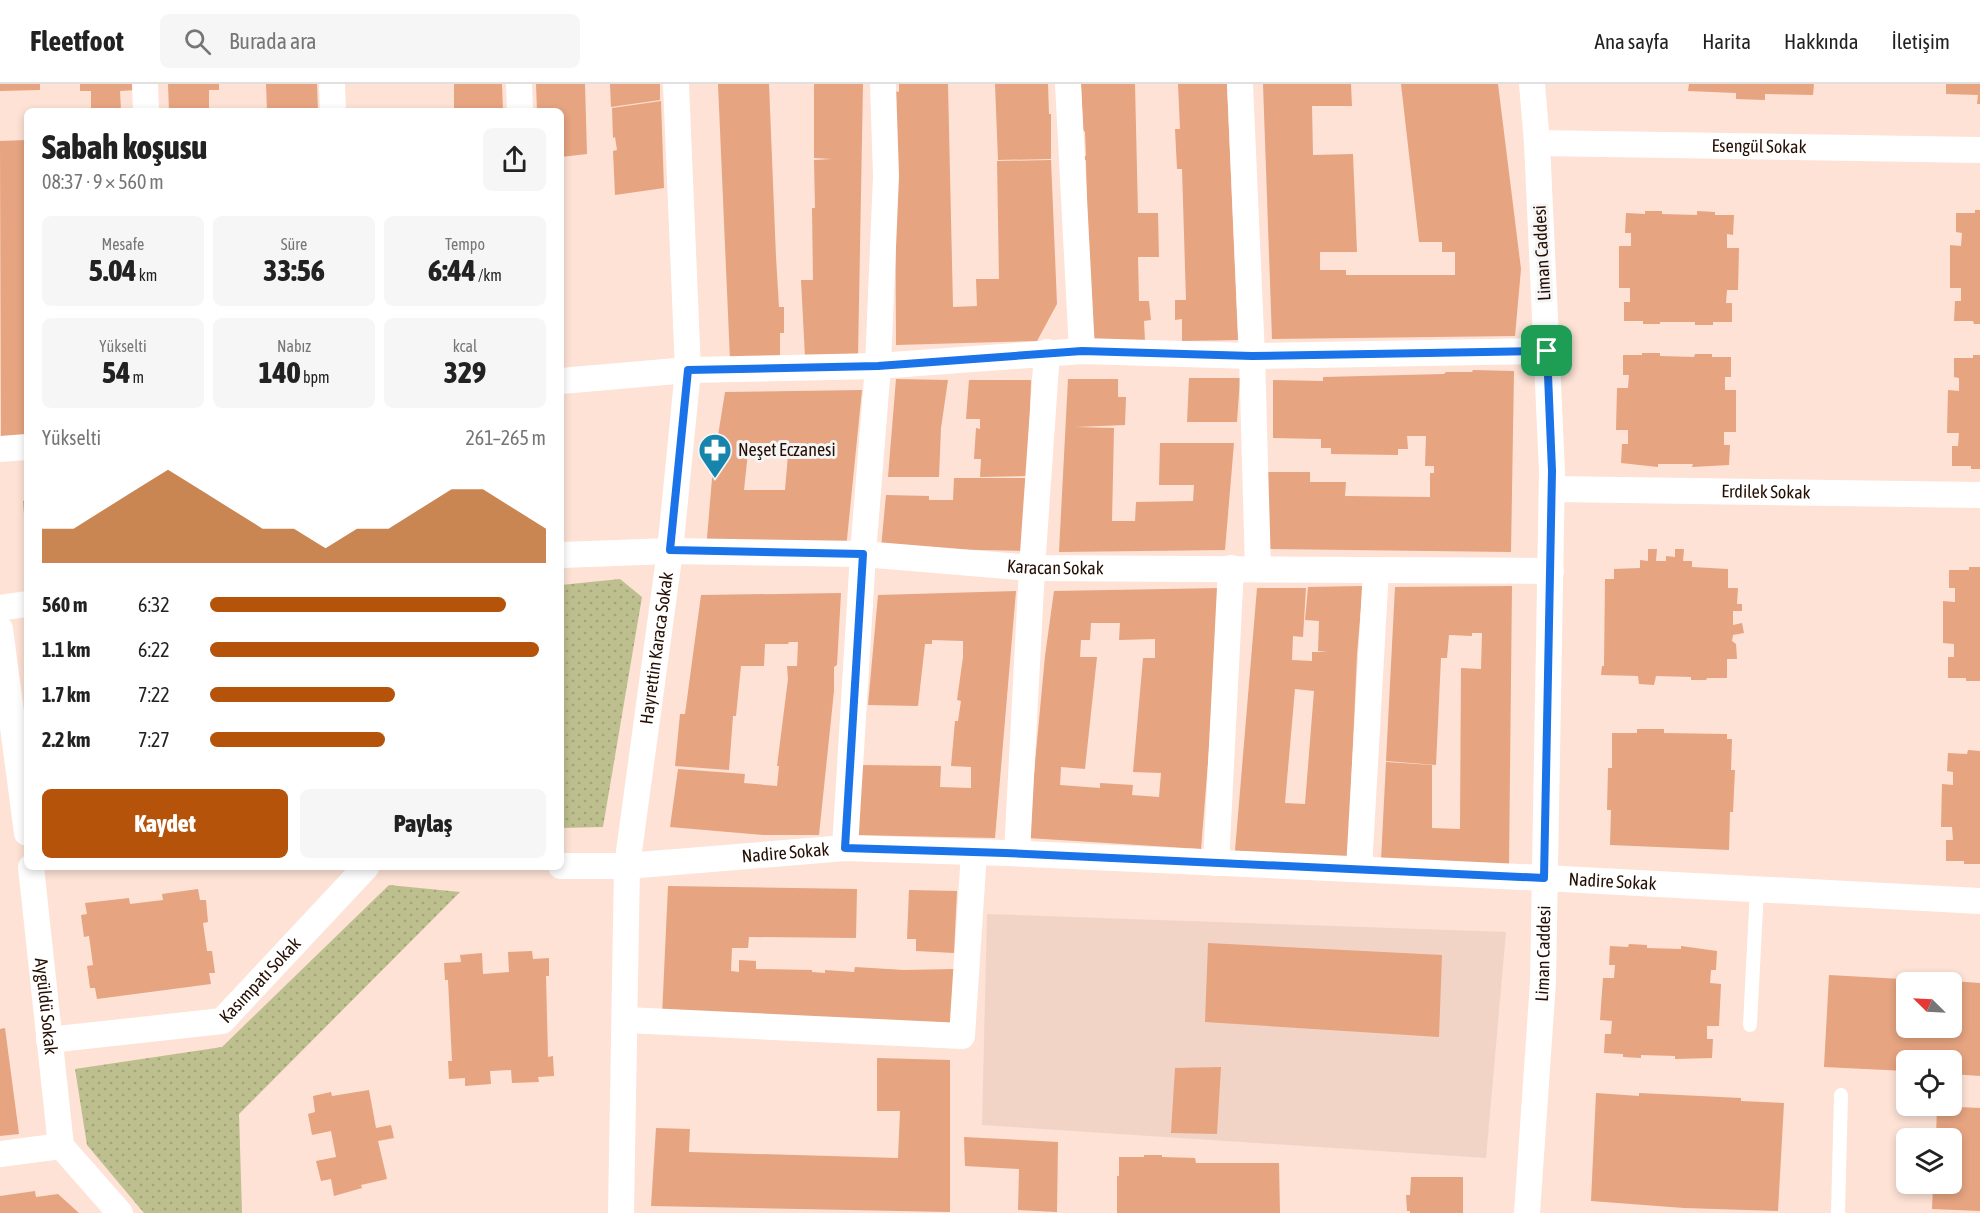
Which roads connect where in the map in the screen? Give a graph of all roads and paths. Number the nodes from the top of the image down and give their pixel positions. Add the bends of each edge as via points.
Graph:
1 (145, 84) edge
2 (332, 84) edge
3 (519, 84) edge
4 (676, 84) edge
5 (883, 84) edge
6 (1068, 84) edge
7 (1240, 84) edge
8 (1533, 84) edge
9 (146, 108) edge
10 (333, 108) edge
11 (520, 108) edge
12 (1537, 143) junction
13 (1980, 150) edge
14 (1082, 351) junction
15 (1547, 351) junction
16 (1047, 352) junction
17 (1252, 356) junction
18 (878, 366) junction
19 (688, 370) junction
20 (564, 381) edge
21 (24, 447) edge
22 (0, 449) edge
23 (1552, 489) junction
24 (1980, 495) edge
25 (670, 550) junction
26 (863, 554) junction
27 (564, 555) edge
28 (1032, 568) junction
29 (1231, 568) junction
30 (1258, 569) junction
31 (1376, 570) junction
32 (1551, 571) junction
33 (24, 604) edge
34 (0, 608) edge
35 (0, 629) edge
36 (24, 805) edge
37 (845, 848) junction
38 (974, 852) junction
39 (1017, 853) junction
40 (1216, 863) junction
41 (564, 866) edge
42 (627, 866) junction
43 (1359, 869) junction
44 (31, 870) edge
45 (363, 870) edge
46 (1544, 878) junction
47 (1757, 889) junction
48 (1980, 901) edge
49 (626, 1020) junction
50 (1750, 1025) dead end
51 (49, 1040) junction
52 (1841, 1095) dead end
53 (61, 1146) junction
54 (0, 1154) edge
55 (120, 1213) edge
56 (621, 1213) edge
57 (1527, 1213) edge
58 (1838, 1213) edge

1 - 9 street
2 - 10 street
3 - 11 street
4 - 19 street, Hayrettin Karaca Sokak
5 - 18 street via 886,176
6 - 14 street
7 - 17 street
8 - 12 street, Liman Caddesi
12 - 13 street, Esengül Sokak
12 - 15 street, Liman Caddesi
14 - 16 street
14 - 17 street
15 - 17 street
15 - 23 street, Liman Caddesi
16 - 18 street
16 - 28 street
17 - 30 street
18 - 19 street
18 - 26 street
19 - 20 street
19 - 25 street, Hayrettin Karaca Sokak
21 - 22 street
23 - 24 street, Erdilek Sokak
23 - 32 street, Liman Caddesi
25 - 26 street, Karacan Sokak
25 - 27 street, Karacan Sokak
25 - 42 street, Hayrettin Karaca Sokak
26 - 28 street, Karacan Sokak
26 - 37 street
28 - 29 street, Karacan Sokak
28 - 39 street
29 - 30 street, Karacan Sokak
29 - 40 street
30 - 31 street, Karacan Sokak
31 - 32 street, Karacan Sokak
31 - 43 street
32 - 46 street, Liman Caddesi
33 - 34 street
35 - 36 street
37 - 38 street, Nadire Sokak
37 - 42 street, Nadire Sokak
38 - 39 street, Nadire Sokak
38 - 49 street via 962,1035
39 - 40 street, Nadire Sokak
40 - 43 street, Nadire Sokak
41 - 42 street, Nadire Sokak
42 - 49 street, Hayrettin Karaca Sokak
43 - 46 street, Nadire Sokak
44 - 51 street, Aygüldü Sokak
45 - 51 street, Kasımpatı Sokak via 222,1021
46 - 47 street, Nadire Sokak
46 - 57 street, Liman Caddesi via 1543,982
47 - 48 street, Nadire Sokak
47 - 50 lane
49 - 56 street, Hayrettin Karaca Sokak
51 - 53 street, Aygüldü Sokak
52 - 58 lane
53 - 54 street
53 - 55 street

